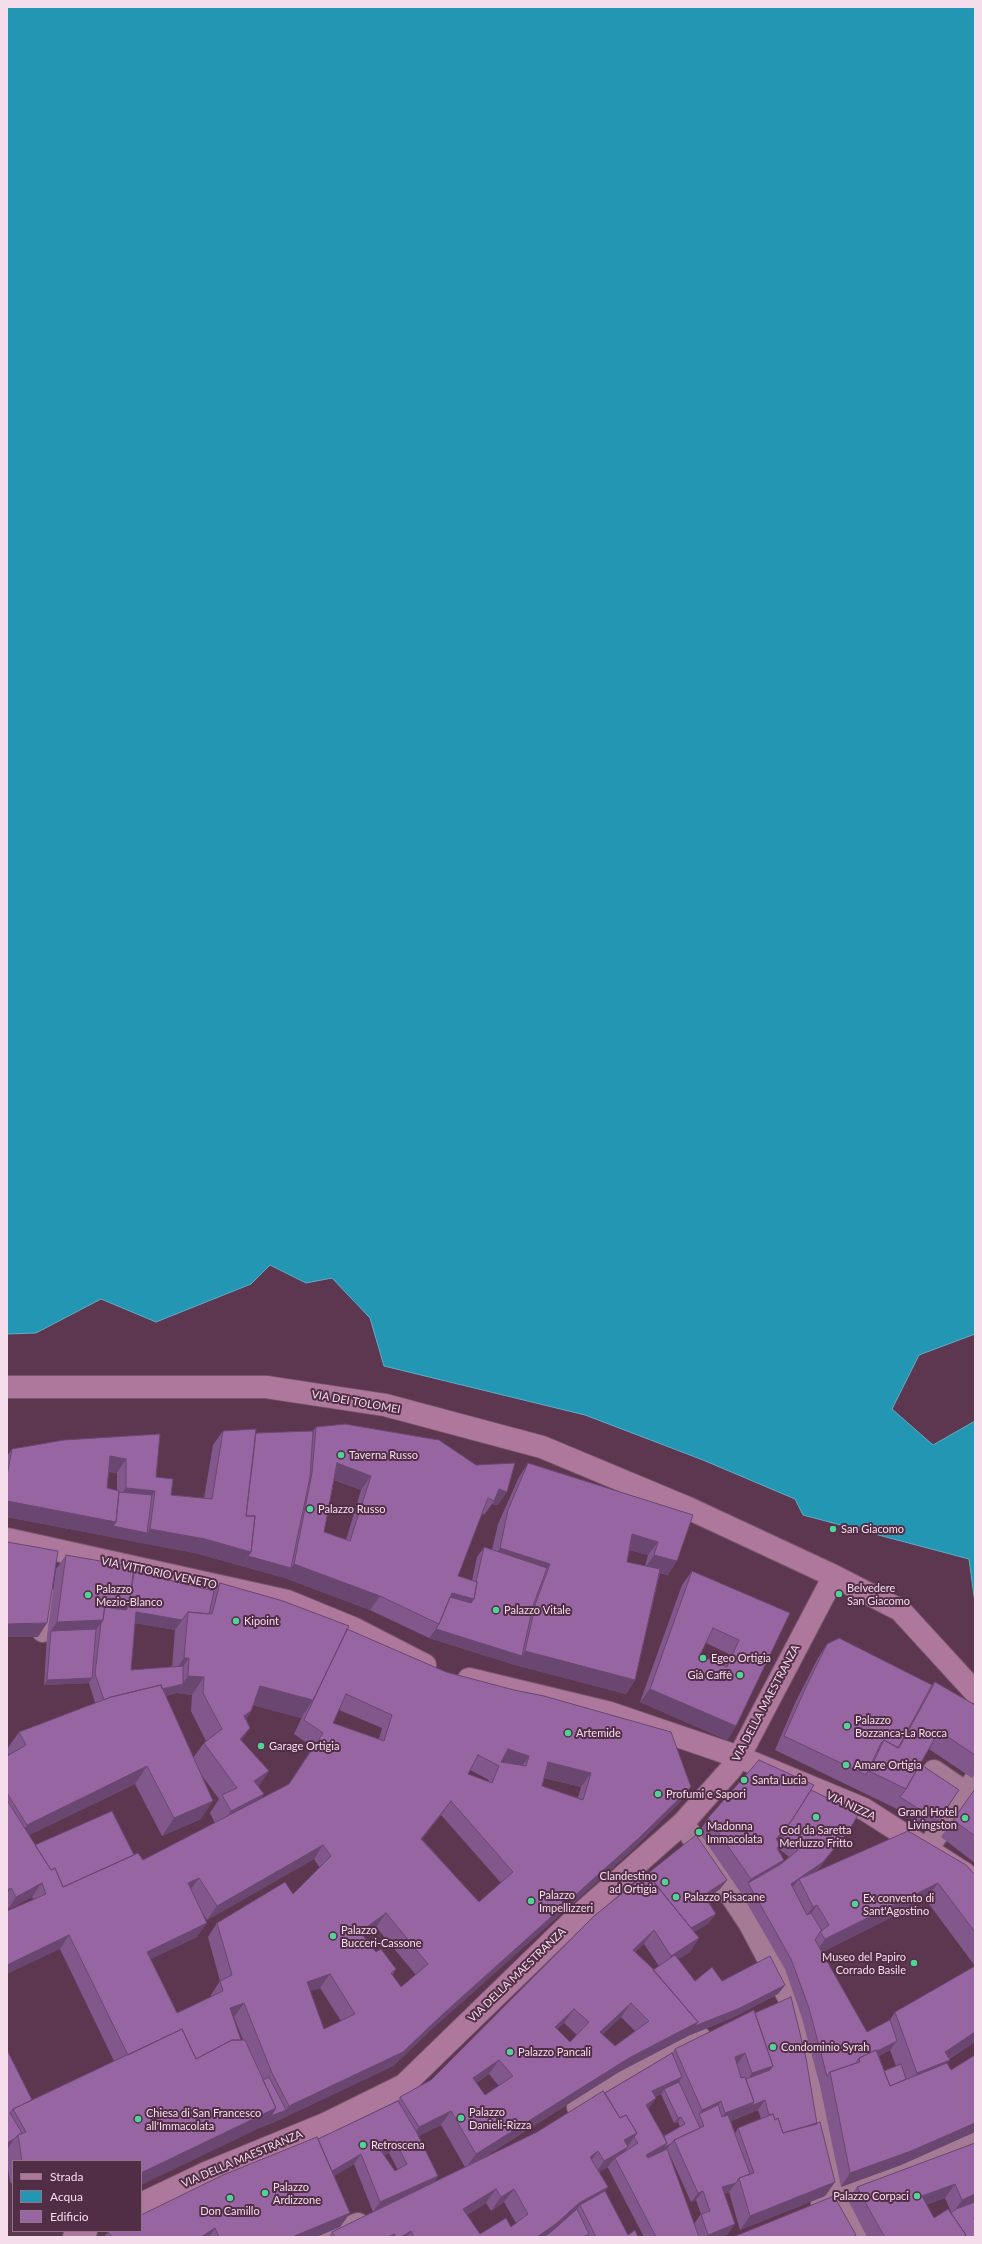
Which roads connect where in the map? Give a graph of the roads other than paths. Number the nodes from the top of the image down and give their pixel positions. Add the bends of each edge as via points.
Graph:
1 (7, 1387) edge
2 (7, 1539) edge
3 (52, 1550) junction
4 (834, 1576) junction
5 (43, 1631) edge
6 (975, 1692) edge
7 (739, 1757) junction
8 (934, 1771) edge
9 (971, 1786) edge
10 (683, 1823) junction
11 (927, 1849) junction
12 (975, 1883) edge
13 (789, 1998) junction
14 (768, 2008) edge
15 (720, 2029) edge
16 (562, 2117) edge
17 (975, 2141) edge
18 (835, 2198) junction
19 (142, 2204) edge
20 (807, 2209) edge
21 (376, 2216) edge
22 (326, 2237) edge
23 (856, 2237) edge

1 - 4 street, VIA DEI TOLOMEI via 266,1387 385,1405 542,1447 688,1508
2 - 3 street, VIA VITTORIO VENETO
3 - 5 street
3 - 7 street, VIA VITTORIO VENETO via 287,1601 353,1628 436,1671 610,1713
4 - 6 street, VIA DEI TOLOMEI via 900,1610
4 - 7 street, VIA DELLA MAESTRANZA
7 - 10 street, VIA DELLA MAESTRANZA
7 - 11 street, VIA NIZZA via 864,1809
8 - 9 street
9 - 11 street
10 - 13 street via 750,1924
10 - 19 street, VIA DELLA MAESTRANZA via 576,1918 404,2085 325,2124 206,2173
11 - 12 street, VIA NIZZA
13 - 14 street
13 - 18 street via 797,2023
15 - 16 street via 650,2063
17 - 18 street
18 - 20 street
18 - 23 street
21 - 22 street

